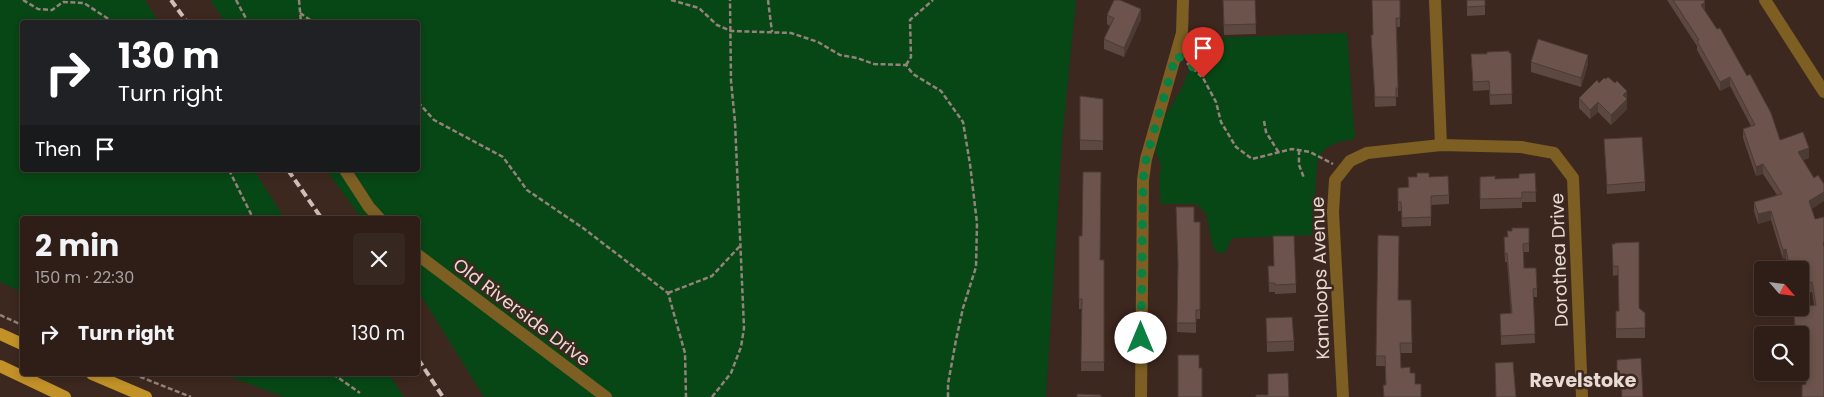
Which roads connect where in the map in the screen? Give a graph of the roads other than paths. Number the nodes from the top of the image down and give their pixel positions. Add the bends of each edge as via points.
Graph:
1 (1183, 0) edge
2 (1435, 0) edge
3 (1765, 0) edge
4 (1824, 92) edge
5 (1441, 145) junction
6 (346, 172) edge
7 (377, 216) edge
8 (420, 257) edge
9 (0, 334) edge
10 (20, 343) edge
11 (0, 366) edge
12 (20, 376) edge
13 (21, 376) edge
14 (97, 376) edge
15 (65, 397) edge
16 (146, 397) edge
17 (606, 397) edge
18 (1141, 397) edge
19 (1342, 397) edge
20 (1582, 397) edge

1 - 18 street via 1182,33 1143,180
2 - 5 street
3 - 4 street
5 - 19 street, Kamloops Avenue via 1367,153 1350,161 1335,180 1333,212
5 - 20 street, Dorothea Drive via 1521,147 1554,153 1573,178
6 - 7 street
8 - 17 street, Old Riverside Drive
9 - 10 main road
11 - 12 main road
13 - 15 main road
14 - 16 main road

